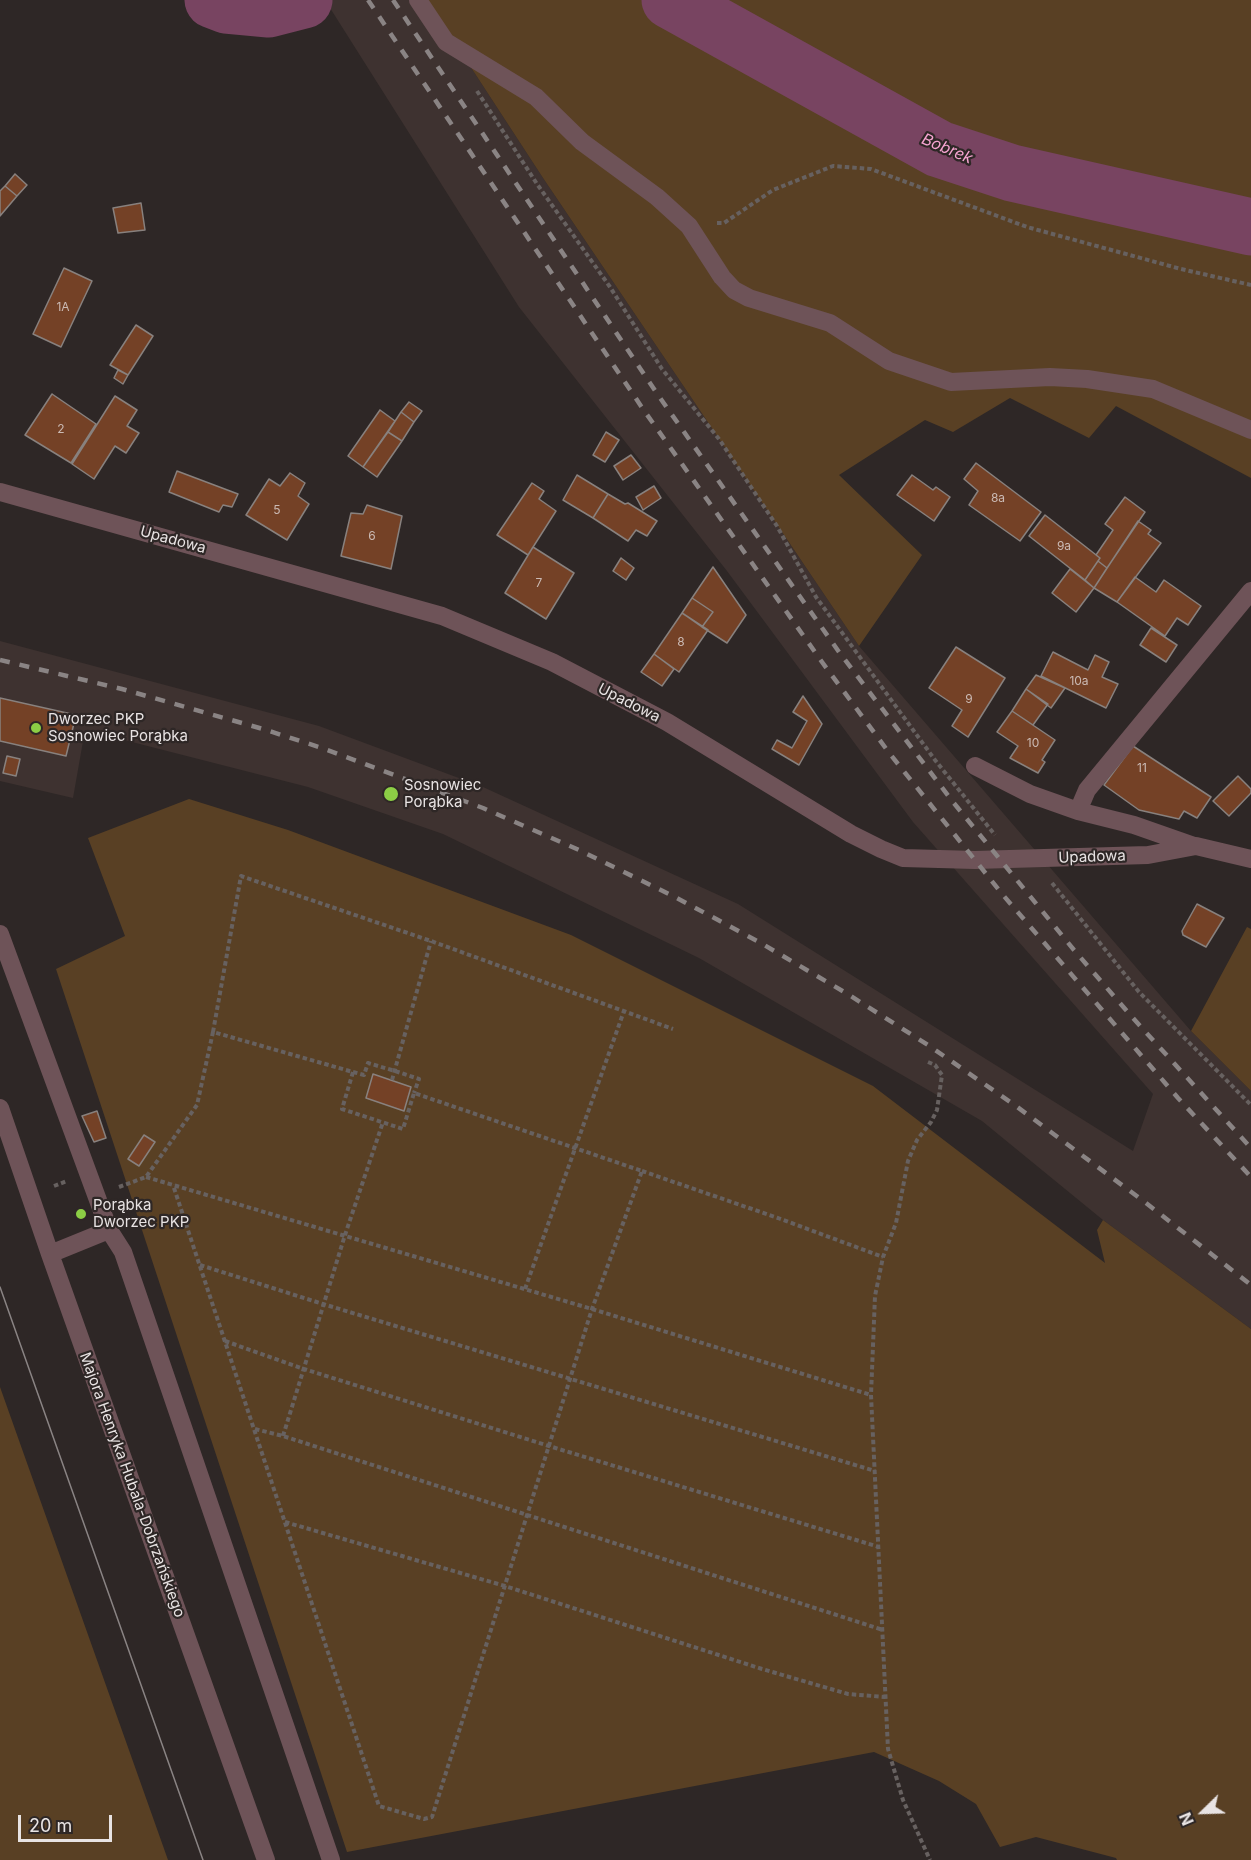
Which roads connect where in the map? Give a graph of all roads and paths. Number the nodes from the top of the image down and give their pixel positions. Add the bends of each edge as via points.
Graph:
1 (418, 0) edge
2 (474, 85) dead end
3 (689, 226) junction
4 (1251, 285) edge
5 (1251, 430) edge
6 (0, 492) edge
7 (1251, 591) edge
8 (975, 766) dead end
9 (1078, 811) junction
10 (1196, 846) junction
11 (1042, 858) junction
12 (1015, 859) junction
13 (1251, 859) edge
14 (0, 934) edge
15 (431, 941) junction
16 (624, 1011) junction
17 (673, 1029) dead end
18 (213, 1032) junction
19 (928, 1062) dead end
20 (395, 1071) junction
21 (353, 1072) junction
22 (392, 1080) dead end
23 (414, 1093) junction
24 (1251, 1105) edge
25 (0, 1108) edge
26 (383, 1122) junction
27 (574, 1148) junction
28 (642, 1171) junction
29 (146, 1177) junction
30 (69, 1180) dead end
31 (173, 1185) junction
32 (54, 1186) dead end
33 (96, 1196) junction
34 (109, 1230) junction
35 (345, 1235) junction
36 (50, 1254) junction
37 (883, 1257) junction
38 (200, 1265) junction
39 (525, 1289) junction
40 (324, 1304) junction
41 (592, 1309) junction
42 (225, 1341) junction
43 (304, 1369) junction
44 (570, 1378) junction
45 (871, 1395) junction
46 (254, 1429) junction
47 (282, 1436) junction
48 (549, 1446) junction
49 (875, 1471) junction
50 (527, 1516) junction
51 (284, 1522) junction
52 (879, 1547) junction
53 (505, 1586) junction
54 (883, 1630) junction
55 (885, 1697) junction
56 (266, 1860) edge
57 (331, 1860) edge
58 (930, 1860) edge

1 - 3 street via 446,42 536,98 582,142 657,197
2 - 12 path via 662,369 725,448 777,526 816,597 935,760
3 - 4 path via 724,223 773,190 832,166 871,169 1027,227
3 - 5 street via 734,290 830,323 889,362 951,382 1050,377 1154,389
6 - 12 street, Upadowa via 442,616 552,662 667,722 851,834 903,858
7 - 9 street via 1087,790
8 - 9 street via 1030,794
9 - 10 street
10 - 11 street, Upadowa via 1148,855
10 - 13 street, Upadowa
11 - 12 street, Upadowa
11 - 24 path via 1051,882 1139,992
14 - 33 street
15 - 16 path
15 - 18 path via 241,876
15 - 20 path
16 - 17 path
16 - 27 path
18 - 21 path
18 - 29 path via 197,1105
19 - 37 path via 942,1075 937,1110 908,1161 896,1224
20 - 21 path via 368,1063 364,1075
20 - 22 path
20 - 23 path via 418,1079
21 - 26 path via 342,1109
23 - 26 path via 403,1129
23 - 27 path
25 - 36 street, Majora Henryka Hubala-Dobrzańskiego
26 - 35 path
27 - 28 path
27 - 39 path
28 - 37 path
28 - 41 path
29 - 31 path
29 - 33 path
30 - 32 path
31 - 35 path
31 - 38 path
33 - 34 street
34 - 36 street
34 - 57 street via 123,1252
35 - 39 path
35 - 40 path
36 - 56 street, Majora Henryka Hubala-Dobrzańskiego
37 - 45 path via 875,1296
38 - 40 path
38 - 42 path
39 - 41 path
40 - 43 path
40 - 44 path
41 - 44 path
41 - 45 path
42 - 43 path
42 - 46 path
43 - 47 path
43 - 48 path
44 - 48 path
44 - 49 path
45 - 49 path
46 - 47 path
46 - 51 path
47 - 50 path
48 - 50 path
48 - 52 path
49 - 52 path
50 - 53 path
50 - 54 path
51 - 53 path
51 - 53 path via 379,1806 424,1820 432,1817
52 - 54 path
53 - 55 path via 826,1688
54 - 55 path
55 - 58 path via 888,1749 903,1800

